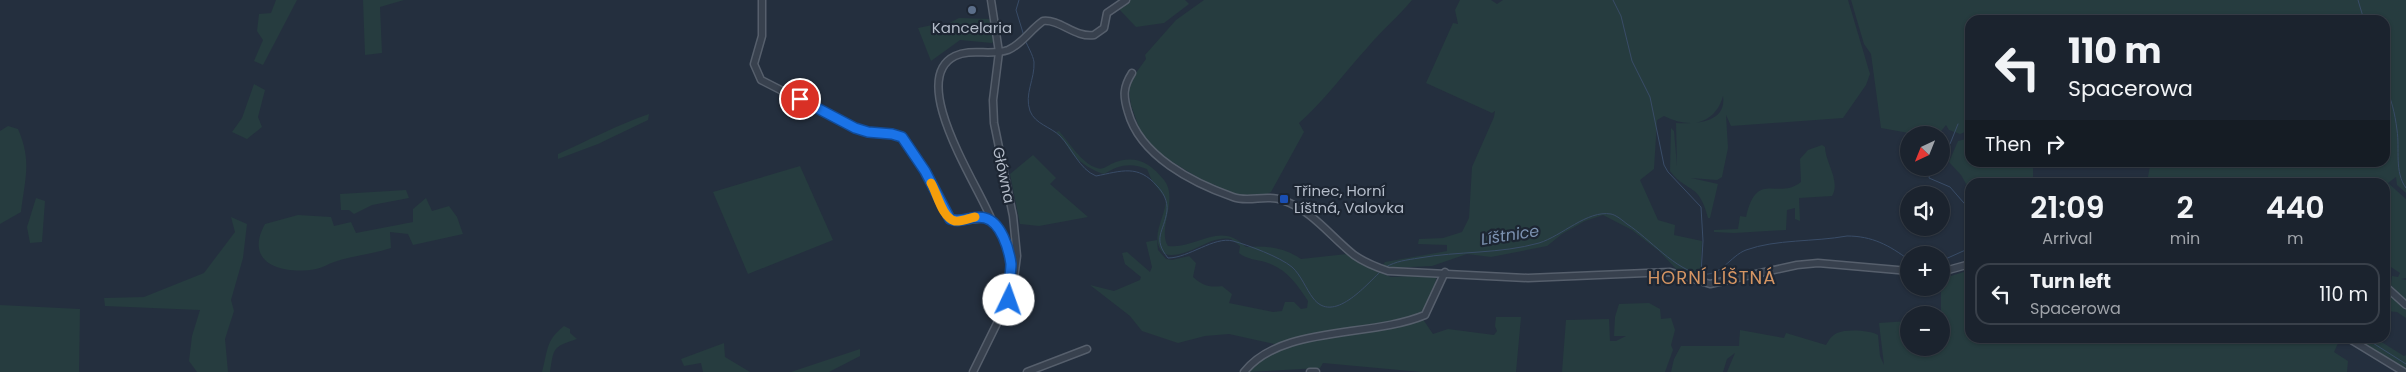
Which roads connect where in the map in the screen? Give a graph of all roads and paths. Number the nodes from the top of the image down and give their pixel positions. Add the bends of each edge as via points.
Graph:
1 (762, 0) edge
2 (991, 0) edge
3 (1126, 0) edge
4 (999, 52) junction
5 (1132, 73) dead end
6 (992, 221) junction
7 (1965, 265) edge
8 (1900, 270) edge
9 (1950, 270) edge
10 (1445, 272) junction
11 (1013, 286) junction
12 (2390, 291) edge
13 (2406, 305) edge
14 (2356, 343) edge
15 (1087, 349) dead end
16 (975, 371) edge
17 (1027, 372) edge
18 (1244, 372) edge
19 (1310, 372) edge
20 (1316, 372) edge
21 (2403, 372) edge

1 - 6 street via 762,36 754,64 760,80 855,128 902,137 925,171 950,219 958,221 978,217
2 - 4 street, Główna
3 - 4 street via 1107,13 1104,28 1094,35 1078,34 1049,20 1039,24 1009,50
4 - 6 street via 965,52 954,56 940,73 937,85 954,147
4 - 11 street, Główna via 994,123 1012,216 1016,256
5 - 10 street via 1124,89 1127,109 1137,134 1154,155 1235,198 1281,199 1318,220 1354,254 1371,265 1388,271
6 - 11 street via 1010,256
7 - 9 street
8 - 10 street via 1797,265 1710,284 1670,272 1528,278
10 - 18 street via 1424,315 1382,328 1295,340 1268,352
11 - 16 street, Główna
12 - 13 street
14 - 21 street
15 - 17 street
19 - 20 street

